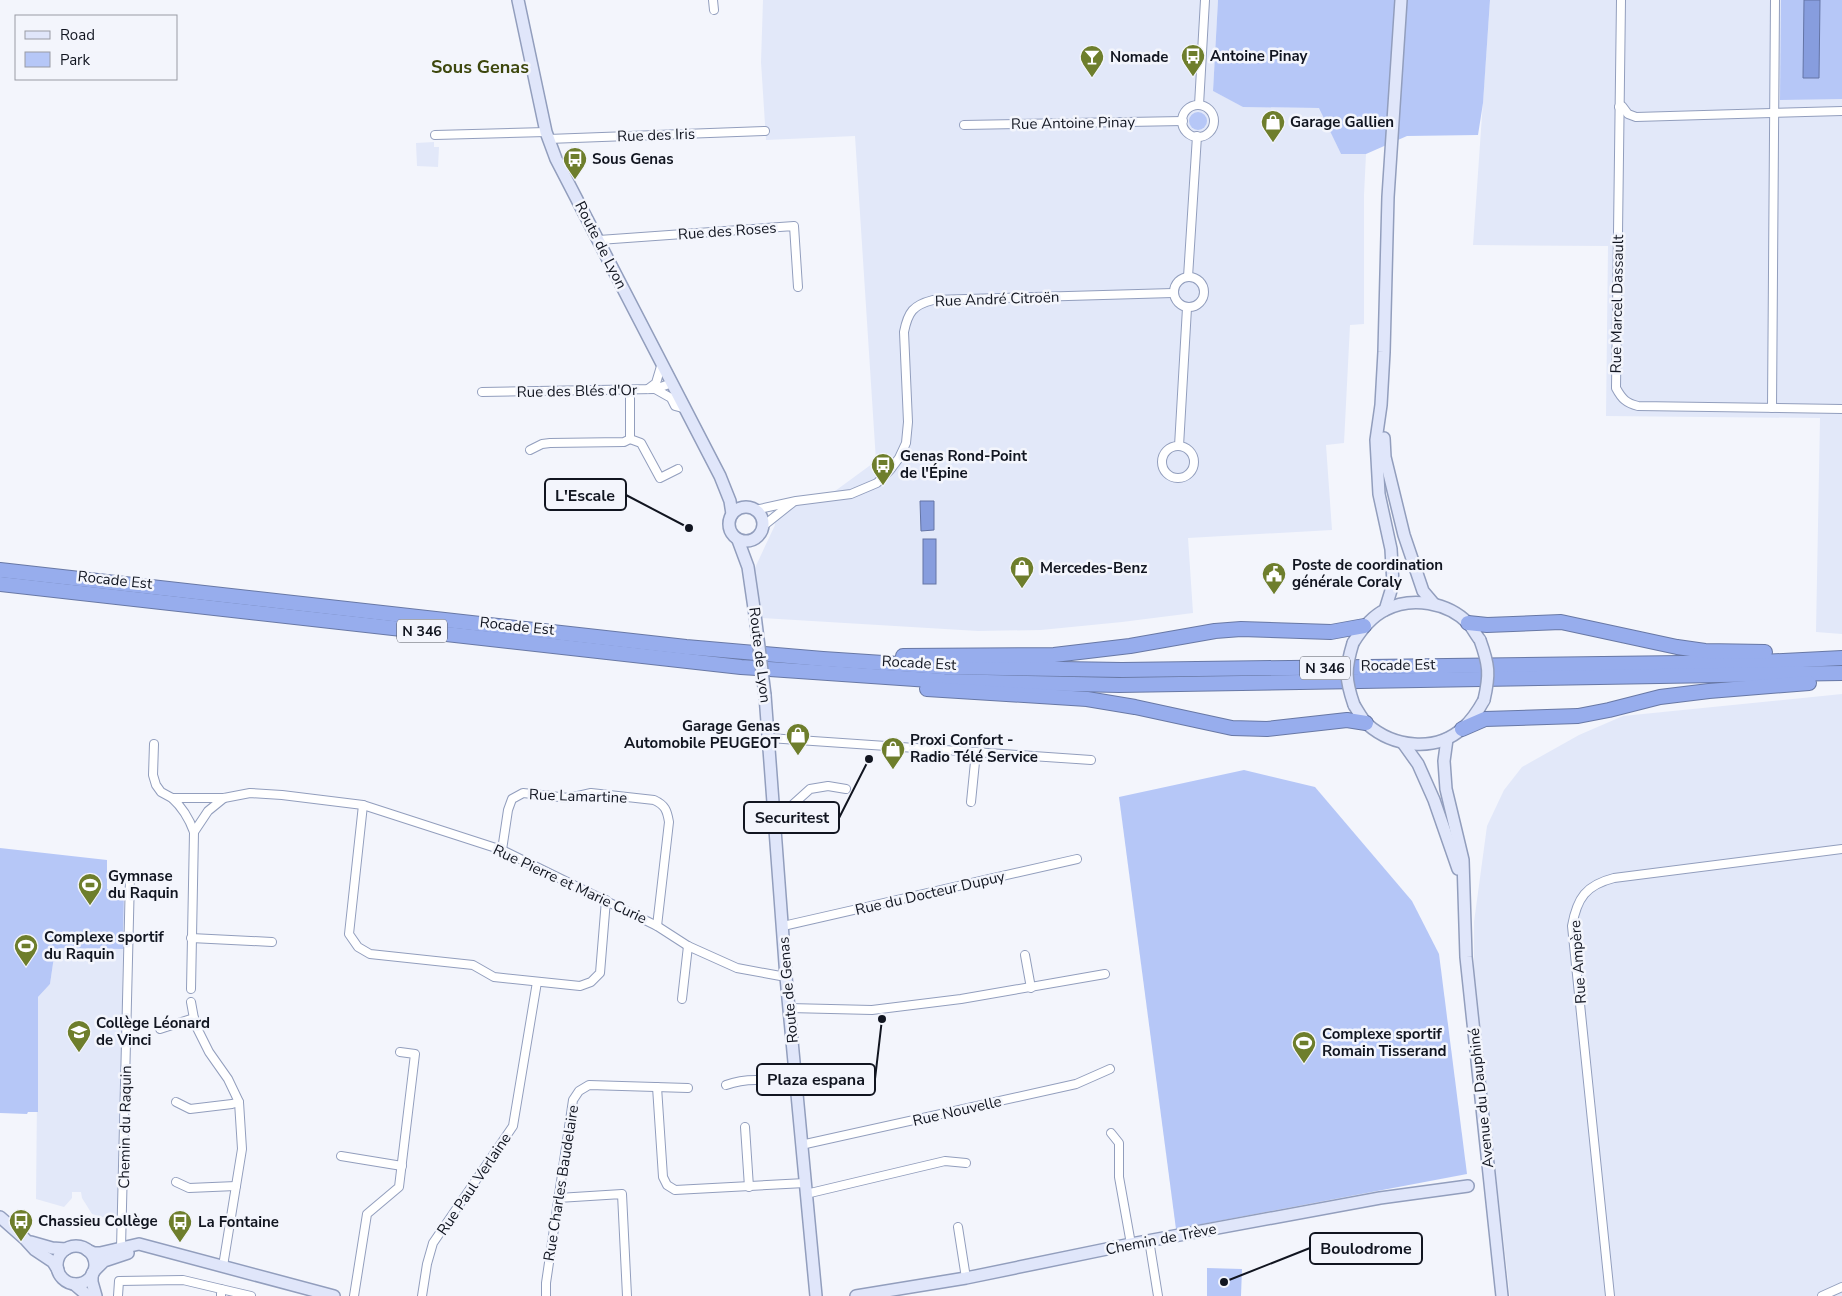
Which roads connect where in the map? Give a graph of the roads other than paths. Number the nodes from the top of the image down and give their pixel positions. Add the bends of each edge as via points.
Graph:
1 (518, 0) edge
2 (713, 0) edge
3 (1205, 0) edge
4 (1401, 0) edge
5 (1621, 0) edge
6 (1775, 0) edge
7 (714, 10) dead end
8 (1198, 105) junction
9 (1619, 107) junction
10 (1842, 110) edge
11 (1772, 113) junction
12 (1182, 121) junction
13 (964, 125) dead end
14 (765, 131) dead end
15 (435, 135) dead end
16 (547, 135) junction
17 (1198, 136) junction
18 (599, 240) junction
19 (1188, 277) junction
20 (798, 287) dead end
21 (1173, 293) junction
22 (1187, 308) junction
23 (662, 363) junction
24 (672, 383) junction
25 (651, 389) junction
26 (630, 390) junction
27 (482, 392) dead end
28 (1381, 405) junction
29 (1772, 408) junction
30 (686, 409) junction
31 (1842, 409) edge
32 (630, 439) junction
33 (1179, 446) junction
34 (530, 450) dead end
35 (678, 469) dead end
36 (720, 476) junction
37 (796, 501) junction
38 (752, 508) junction
39 (732, 514) junction
40 (763, 526) junction
41 (757, 538) junction
42 (738, 540) junction
43 (748, 567) junction
44 (0, 570) edge
45 (0, 584) edge
46 (1434, 604) junction
47 (1385, 610) junction
48 (1468, 623) junction
49 (1364, 626) junction
50 (1842, 658) edge
51 (1826, 659) junction
52 (823, 660) junction
53 (1842, 673) edge
54 (845, 675) junction
55 (1842, 681) edge
56 (1366, 723) junction
57 (1462, 729) junction
58 (769, 738) junction
59 (1447, 739) junction
60 (154, 744) dead end
61 (1403, 744) junction
62 (976, 752) junction
63 (1091, 760) dead end
64 (772, 774) joint
65 (846, 789) dead end
66 (172, 798) junction
67 (224, 798) junction
68 (971, 802) dead end
69 (363, 805) junction
70 (774, 809) junction
71 (194, 832) junction
72 (1842, 849) edge
73 (502, 850) junction
74 (1077, 859) dead end
75 (130, 877) dead end
76 (606, 900) junction
77 (1464, 900) junction
78 (657, 926) junction
79 (783, 926) junction
80 (191, 938) junction
81 (272, 942) dead end
82 (688, 946) junction
83 (1025, 955) dead end
84 (1106, 974) dead end
85 (786, 977) junction
86 (537, 982) junction
87 (191, 988) dead end
88 (1031, 988) junction
89 (682, 998) dead end
90 (191, 1002) dead end
91 (789, 1008) junction
92 (194, 1018) junction
93 (160, 1029) dead end
94 (400, 1052) dead end
95 (1110, 1069) dead end
96 (796, 1084) junction
97 (726, 1085) dead end
98 (657, 1087) junction
99 (688, 1088) dead end
100 (176, 1102) dead end
101 (239, 1102) junction
102 (745, 1127) dead end
103 (1111, 1133) dead end
104 (801, 1145) junction
105 (341, 1156) dead end
106 (966, 1163) dead end
107 (402, 1166) junction
108 (176, 1182) dead end
109 (236, 1186) junction
110 (1468, 1186) dead end
111 (749, 1187) junction
112 (805, 1189) junction
113 (558, 1198) junction
114 (0, 1217) edge
115 (958, 1227) dead end
116 (25, 1239) junction
117 (1149, 1240) junction
118 (1131, 1244) junction
119 (121, 1248) junction
120 (154, 1248) junction
121 (66, 1249) junction
122 (87, 1250) junction
123 (223, 1266) junction
124 (58, 1270) junction
125 (93, 1273) junction
126 (966, 1278) junction
127 (74, 1284) junction
128 (1842, 1287) edge
129 (221, 1292) edge
130 (309, 1292) edge
131 (88, 1296) edge
132 (96, 1296) edge
133 (118, 1296) edge
134 (251, 1296) edge
135 (334, 1296) edge
136 (354, 1296) edge
137 (422, 1296) edge
138 (546, 1296) edge
139 (627, 1296) edge
140 (816, 1296) edge
141 (856, 1296) edge
142 (1158, 1296) edge
143 (1502, 1296) edge
144 (1610, 1296) edge
145 (1822, 1296) edge

1 - 16 street, Route de Lyon
2 - 7 street
3 - 8 street
4 - 28 street via 1388,197
5 - 9 street, Rue Marcel Dassault
6 - 11 street
8 - 12 street via 1187,110
8 - 17 street via 1210,110 1214,119 1210,132
9 - 11 street via 1636,117
9 - 29 street, Rue Marcel Dassault via 1616,388 1621,398 1638,406
10 - 11 street
11 - 29 street
12 - 13 street, Rue Antoine Pinay
12 - 17 street via 1188,133
14 - 16 street, Rue des Iris
15 - 16 street, Rue des Iris
16 - 18 street, Route de Lyon via 556,159
17 - 19 street
18 - 20 street, Rue des Roses via 794,226
18 - 23 street, Route de Lyon
19 - 21 street via 1176,283
19 - 22 street via 1200,282 1204,295 1199,304
21 - 22 street via 1176,302
21 - 37 street, Rue André Citroën via 933,300 922,303 907,318 904,332 908,422 906,443 899,458 881,480 851,494
22 - 33 street
23 - 24 street, Route de Lyon
23 - 25 street
24 - 25 street, Rue des Blés d'Or
24 - 30 street, Route de Lyon
25 - 26 street, Rue des Blés d'Or
25 - 30 street via 671,398 675,406
26 - 27 street, Rue des Blés d'Or
26 - 32 street
28 - 46 street via 1385,457 1395,502 1423,591
28 - 47 street via 1376,440 1379,494 1391,549 1393,584
29 - 31 street, Rue Marcel Dassault
30 - 36 street, Route de Lyon
32 - 34 street via 624,442 542,444
32 - 35 street via 641,443 660,478
33 - 33 street via 1168,450 1163,459 1165,471 1177,478 1186,476 1194,464 1190,452
36 - 38 street, Route de Lyon
36 - 39 street, Route de Lyon
37 - 38 street, Rue André Citroën
37 - 40 street, Rue André Citroën
38 - 39 street via 739,508
38 - 40 street via 761,516
39 - 42 street via 729,528
40 - 41 street
41 - 42 street
41 - 43 street, Route de Lyon
42 - 43 street, Route de Lyon
43 - 58 street, Route de Lyon, bridge
44 - 52 highway, Rocade Est / N 346
45 - 54 highway, Rocade Est / N 346 via 741,667
46 - 47 street via 1409,602
46 - 48 street via 1453,611
47 - 49 street
48 - 51 highway via 1561,622 1705,651 1814,652
48 - 57 street, bridge via 1480,640 1487,659 1488,680 1484,700
49 - 52 highway via 1331,632 1215,631 1054,655 836,653
49 - 56 street, bridge via 1353,643 1347,664 1347,685 1354,705
50 - 51 highway, Rocade Est / N 346
51 - 52 highway, Rocade Est / N 346 via 1122,670 953,667
53 - 54 highway, Rocade Est / N 346 via 1128,684 944,681
54 - 56 highway via 853,684 1095,700 1232,728 1267,729 1347,720
55 - 57 highway via 1660,697 1578,716 1485,719
56 - 61 street via 1383,736
57 - 59 street
58 - 62 street
58 - 64 street, Route de Lyon
59 - 61 street
59 - 77 street, Avenue du Dauphiné via 1444,761 1446,789 1463,860
60 - 66 street via 153,775 156,785
61 - 77 street, Avenue du Dauphiné via 1418,764 1434,800 1457,863
62 - 63 street
62 - 68 street
64 - 70 street, Route de Genas
65 - 70 street via 828,786 810,789 789,808
66 - 67 street, Rue Pierre et Marie Curie
66 - 71 street via 189,818
67 - 69 street, Rue Pierre et Marie Curie via 274,795
67 - 71 street via 208,811
69 - 73 street, Rue Pierre et Marie Curie
69 - 86 street via 349,934 358,947 370,954 473,966 494,977
70 - 79 street, Route de Genas
71 - 80 street
72 - 144 street, Rue Ampère via 1614,878 1588,889 1578,900 1572,926
73 - 76 street, Rue Pierre et Marie Curie
73 - 78 street, Rue Lamartine via 510,805 523,793 570,798 591,793 654,800 667,809 669,822
74 - 79 street, Rue du Docteur Dupuy
75 - 119 street, Chemin du Raquin
76 - 78 street, Rue Pierre et Marie Curie
76 - 86 street via 600,974 592,982 580,986
77 - 143 street, Avenue du Dauphiné via 1466,957
78 - 82 street, Rue Pierre et Marie Curie
79 - 85 street, Route de Genas
80 - 81 street
80 - 87 street
82 - 85 street, Rue Pierre et Marie Curie via 738,968
82 - 89 street
83 - 88 street
84 - 88 street
85 - 91 street, Route de Genas
86 - 137 street, Rue Paul Verlaine via 513,1126 433,1243
88 - 91 street via 872,1010
90 - 92 street
91 - 96 street, Route de Genas
92 - 93 street
92 - 101 street via 209,1052
94 - 107 street via 415,1054
95 - 104 street, Rue Nouvelle via 1076,1084
96 - 97 street via 761,1079 738,1080
96 - 104 street, Route de Genas
98 - 99 street, Rue Charles Baudelaire
98 - 111 street via 663,1177 667,1185 676,1190
98 - 113 street, Rue Charles Baudelaire via 600,1084 579,1090 572,1100
100 - 101 street via 190,1108
101 - 109 street via 242,1149
102 - 111 street
103 - 118 street via 1119,1143 1119,1177
104 - 112 street, Route de Genas
105 - 107 street
106 - 112 street via 945,1162
107 - 136 street via 399,1187 367,1214
108 - 109 street via 189,1188
109 - 123 street
110 - 117 street, Chemin de Trève via 1380,1198
111 - 112 street
112 - 140 street, Route de Genas
113 - 138 street, Rue Charles Baudelaire
113 - 139 street via 622,1194
114 - 116 street
115 - 126 street
116 - 121 street via 41,1246
116 - 124 street
117 - 118 street, Chemin de Trève
117 - 142 street
118 - 126 street, Chemin de Trève
119 - 120 street via 139,1244
119 - 122 street via 100,1253
120 - 123 street
120 - 125 street via 104,1261
121 - 122 street via 76,1246
121 - 124 street via 58,1258
122 - 125 street via 94,1260
123 - 130 street
124 - 127 street via 62,1278
125 - 127 street via 85,1282
125 - 132 street
126 - 141 street, Chemin de Trève
127 - 131 street
128 - 145 street
129 - 133 street via 183,1280 119,1281
129 - 134 street
130 - 135 street

